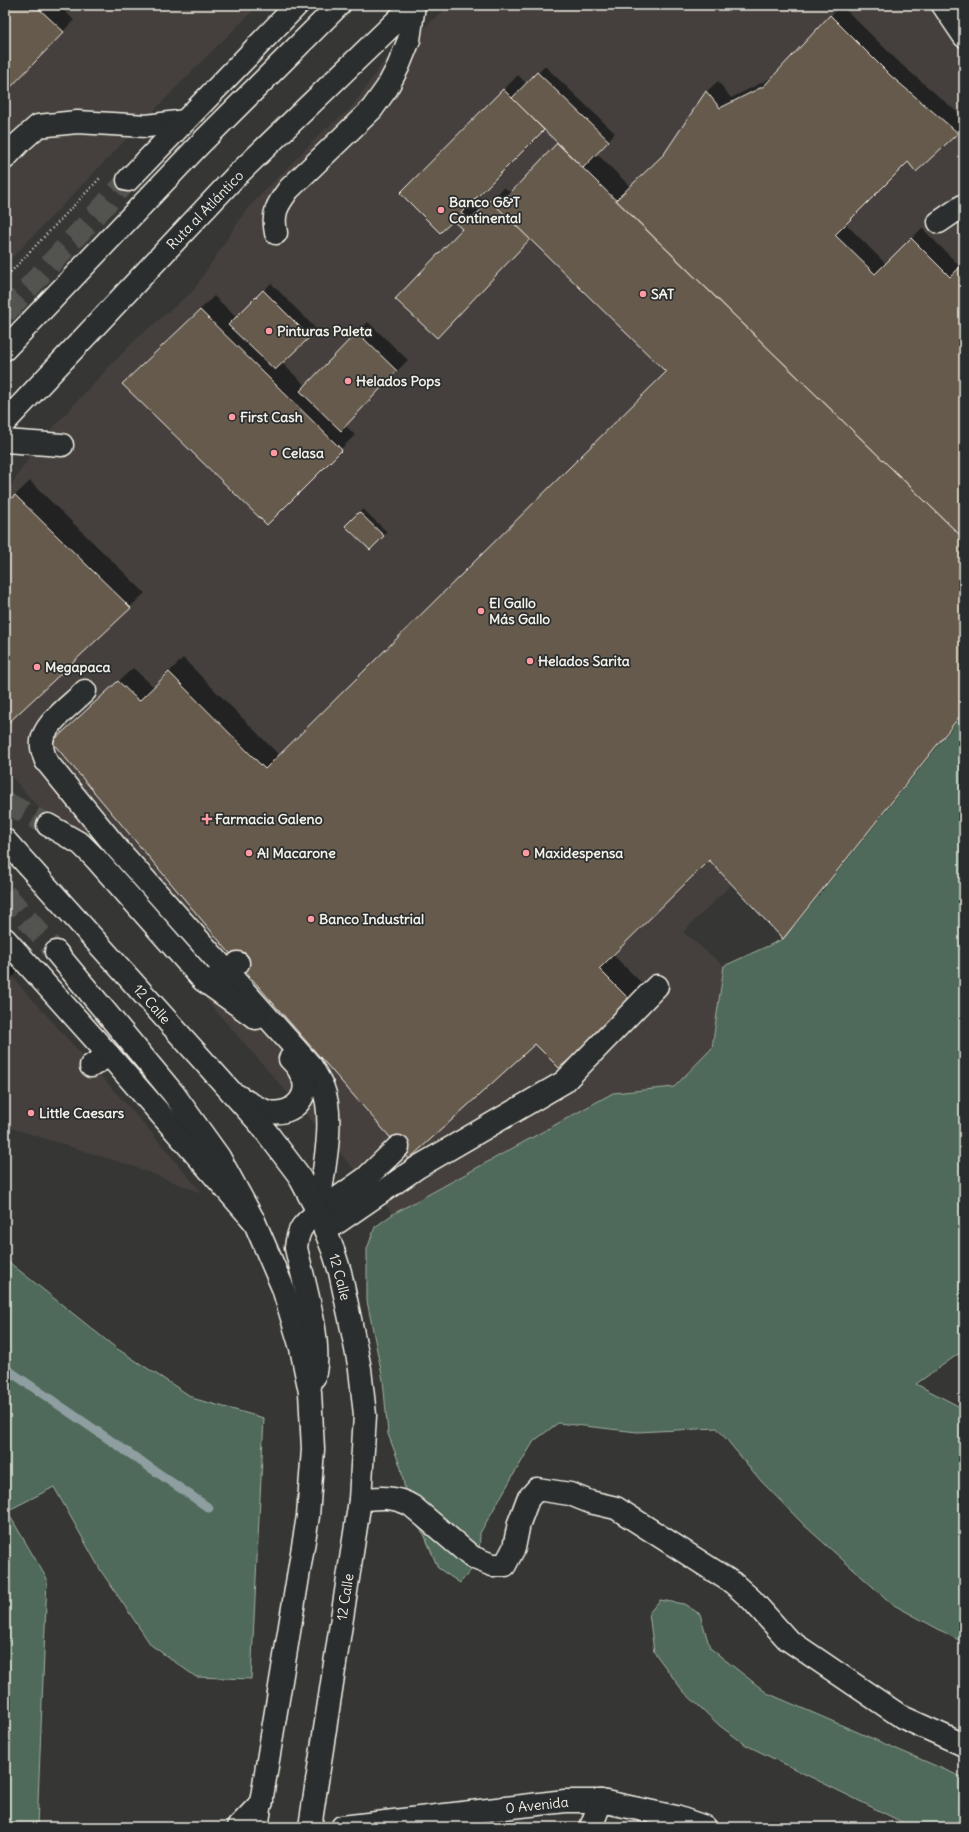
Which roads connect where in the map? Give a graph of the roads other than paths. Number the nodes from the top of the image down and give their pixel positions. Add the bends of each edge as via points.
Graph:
1 (297, 5) edge
2 (339, 5) edge
3 (413, 5) edge
4 (943, 5) edge
5 (964, 36) edge
6 (186, 121) junction
7 (5, 158) edge
8 (128, 180) tunnel mouth
9 (964, 205) edge
10 (939, 222) dead end
11 (276, 233) dead end
12 (5, 349) edge
13 (5, 422) edge
14 (5, 441) edge
15 (62, 445) dead end
16 (85, 691) dead end
17 (48, 825) tunnel mouth
18 (5, 840) edge
19 (5, 939) edge
20 (56, 952) tunnel mouth
21 (233, 968) junction
22 (203, 980) junction
23 (657, 986) dead end
24 (109, 1055) junction
25 (91, 1066) dead end
26 (231, 1092) junction
27 (398, 1147) dead end
28 (254, 1221) junction
29 (321, 1221) junction
30 (310, 1392) junction
31 (360, 1500) junction
32 (964, 1745) edge
33 (601, 1801) junction
34 (458, 1821) edge
35 (256, 1827) edge
36 (310, 1827) edge
37 (342, 1827) edge
38 (591, 1827) edge
39 (704, 1827) edge

1 - 6 main road
2 - 12 main road via 200,144
3 - 11 main road via 409,40 387,88 372,108 289,189 278,204 274,220
3 - 13 main road, Ruta al Atlántico via 235,177
4 - 5 main road
6 - 7 main road via 147,126 78,122 38,126
6 - 8 main road
9 - 10 main road
14 - 15 main road
16 - 21 main road via 50,724 43,737 42,749 46,761 117,848
17 - 22 main road via 81,844 96,858
18 - 26 main road, 12 Calle
19 - 24 main road
20 - 28 main road via 173,1093 219,1157
21 - 22 main road via 222,979
21 - 29 main road via 311,1066 323,1088 328,1109 328,1133
22 - 26 main road via 258,1019 301,1072 304,1085 302,1098 292,1110 282,1113 257,1108
23 - 29 main road via 564,1082
24 - 25 main road
24 - 28 main road
26 - 29 main road, 12 Calle via 261,1125 298,1174
27 - 29 main road
28 - 30 main road via 283,1288 301,1348
29 - 30 main road via 305,1222 297,1233 296,1248 316,1338 317,1354
29 - 31 main road, 12 Calle via 340,1272 360,1369 365,1415
30 - 35 main road via 313,1449 308,1516
31 - 32 main road via 378,1497 403,1500 472,1557 492,1565 505,1565 514,1548 528,1499 537,1489 570,1494 616,1508 733,1583 787,1639 902,1717
31 - 36 main road, 12 Calle
33 - 34 main road, 0 Avenida via 566,1801
33 - 38 main road
33 - 39 main road, 0 Avenida via 676,1817
34 - 37 main road, 0 Avenida

